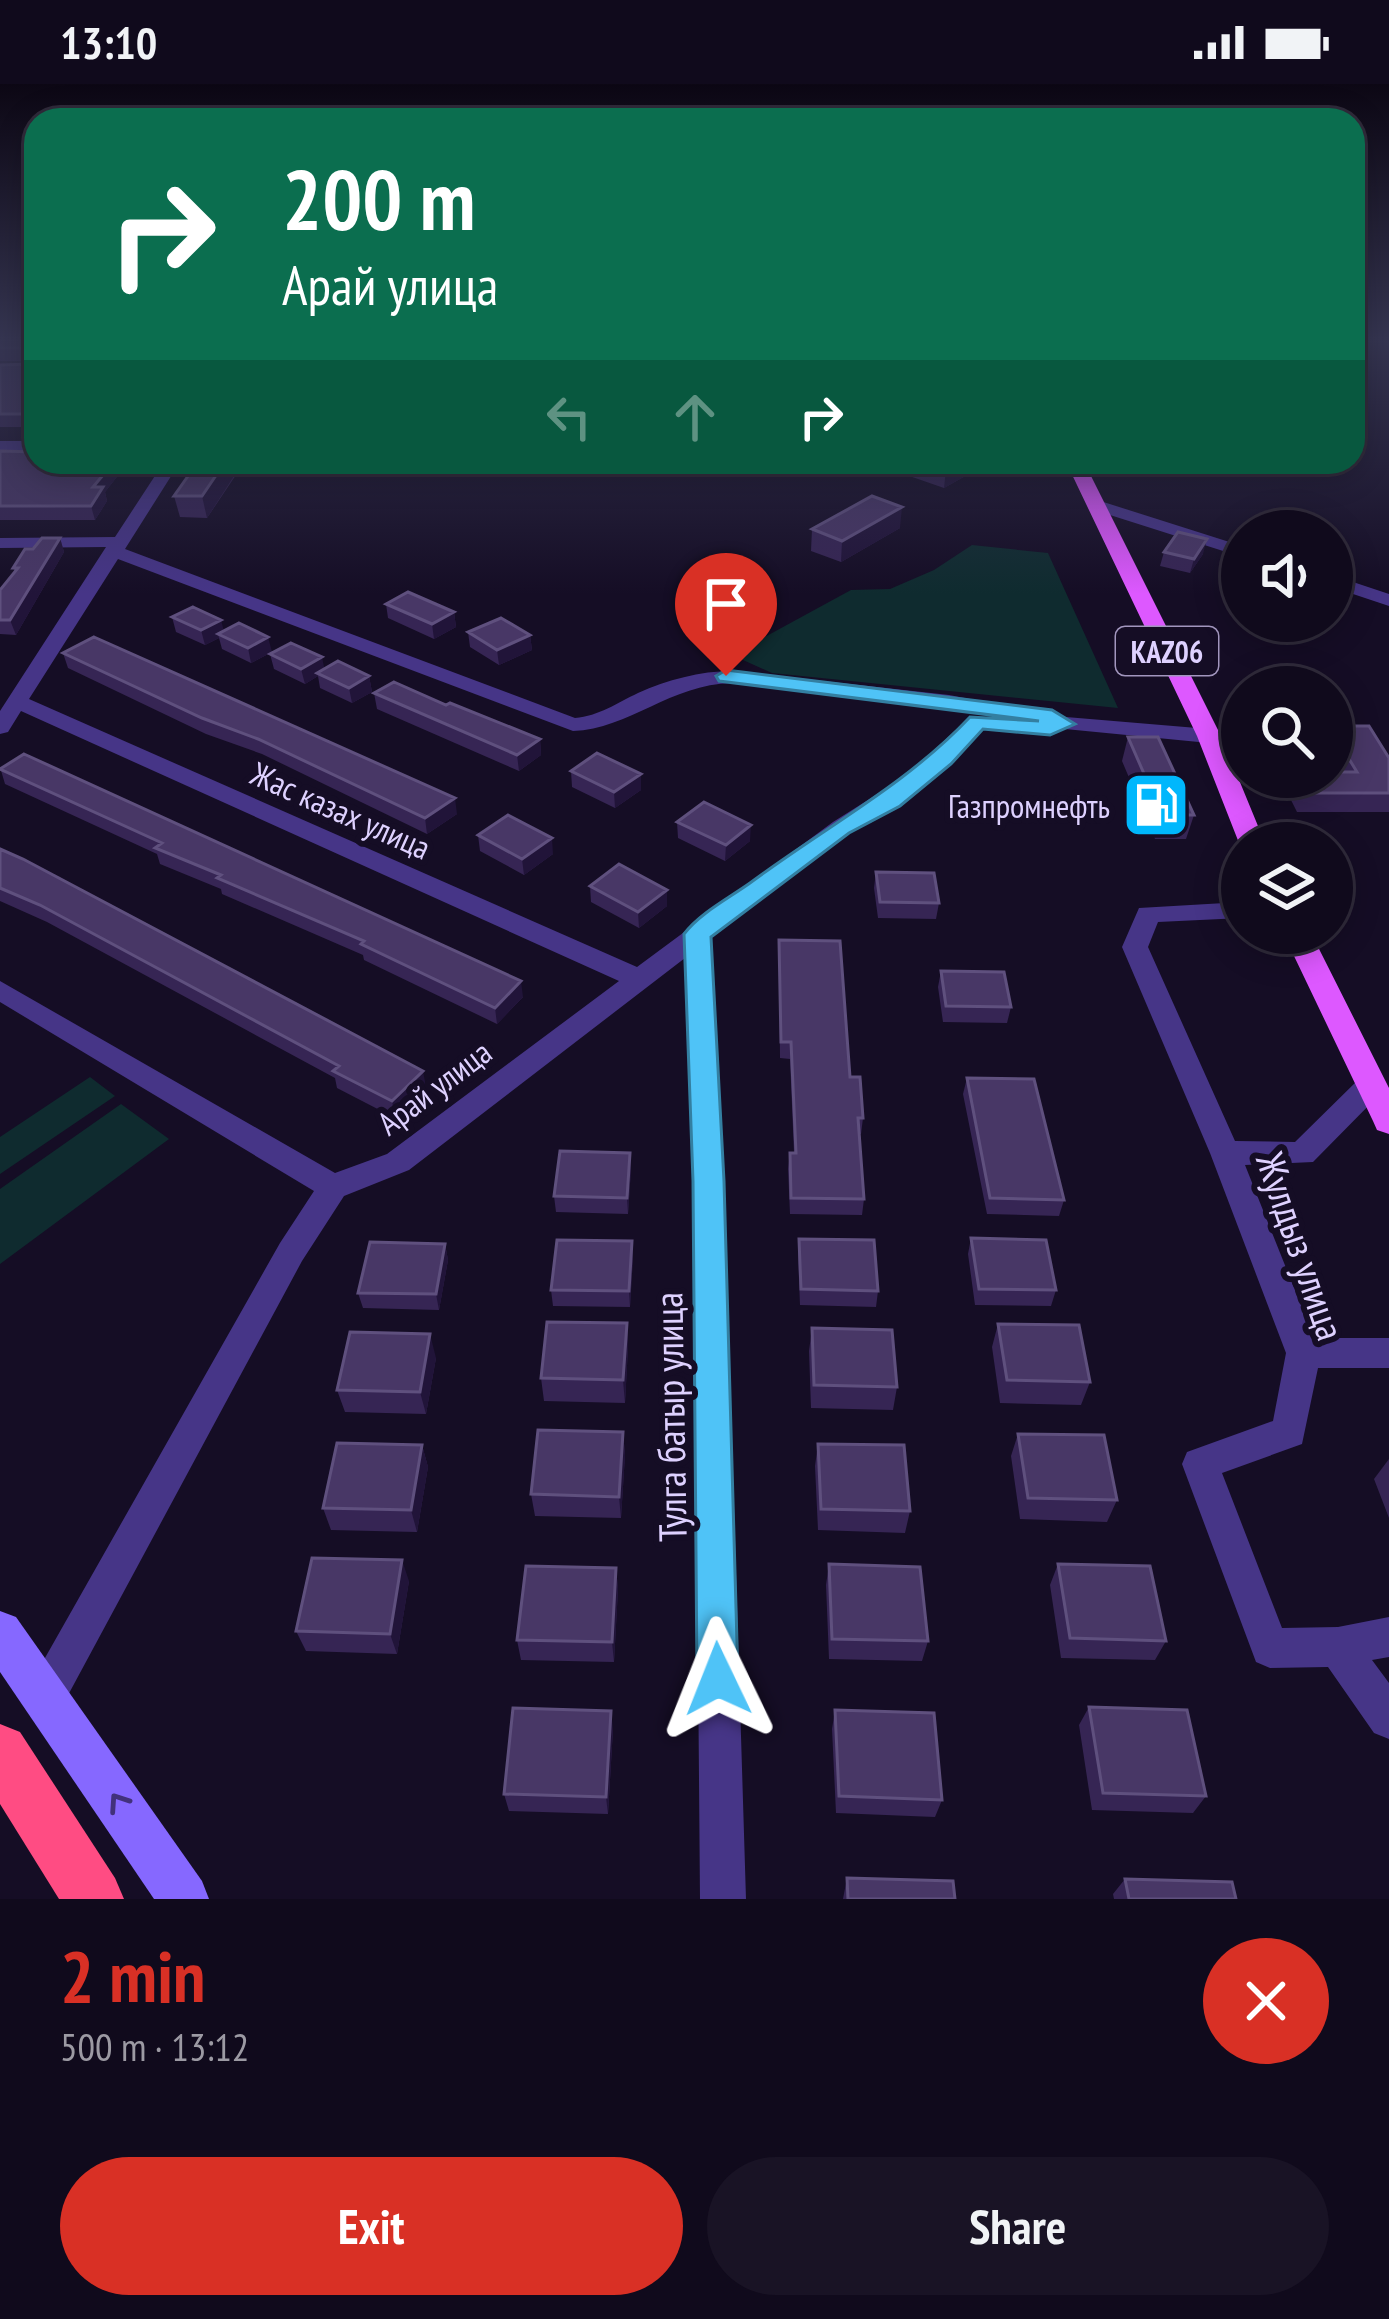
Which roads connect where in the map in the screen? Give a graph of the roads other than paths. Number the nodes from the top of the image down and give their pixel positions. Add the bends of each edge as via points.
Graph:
1 (164, 474) edge
2 (1080, 474) edge
3 (1094, 504) junction
4 (0, 543) edge
5 (1221, 545) edge
6 (115, 547) junction
7 (1353, 588) edge
8 (1389, 600) edge
9 (700, 682) junction
10 (19, 702) junction
11 (978, 722) junction
12 (1064, 724) junction
13 (0, 727) edge
14 (1209, 736) junction
15 (1244, 822) edge
16 (1221, 911) edge
17 (698, 934) junction
18 (1307, 954) edge
19 (637, 979) junction
20 (0, 990) edge
21 (1371, 1085) junction
22 (1389, 1121) edge
23 (1225, 1154) junction
24 (333, 1187) junction
25 (1303, 1352) junction
26 (1389, 1353) edge
27 (0, 1633) edge
28 (1389, 1636) edge
29 (1337, 1647) junction
30 (45, 1695) junction
31 (1389, 1718) edge
32 (0, 1752) edge
33 (94, 1899) edge
34 (184, 1899) edge
35 (723, 1899) edge

1 - 6 street
2 - 3 main road, KАZ06
3 - 5 street
3 - 14 main road, KАZ06
4 - 6 street
6 - 9 street via 560,723 588,725
6 - 10 street
7 - 8 street
9 - 11 street
9 - 12 street via 737,677 992,707
10 - 13 street
10 - 19 street, Жас казах улица
11 - 12 street
11 - 17 street, Арай улица via 891,801 841,827
12 - 14 street
14 - 15 main road, KАZ06
16 - 23 street, Жулдыз улица via 1148,914 1135,947
17 - 19 street, Арай улица
17 - 35 street, Тулга батыр улица
18 - 21 main road
19 - 24 street, Арай улица via 398,1162
20 - 24 street
21 - 22 main road
21 - 23 street via 1302,1154
23 - 25 street, Жулдыз улица
24 - 30 street
25 - 26 street
25 - 29 street, Жулдыз улица via 1289,1432 1200,1465 1270,1648
27 - 30 main road
28 - 29 street
29 - 31 street
34 -> 30 main road
32 - 33 highway

